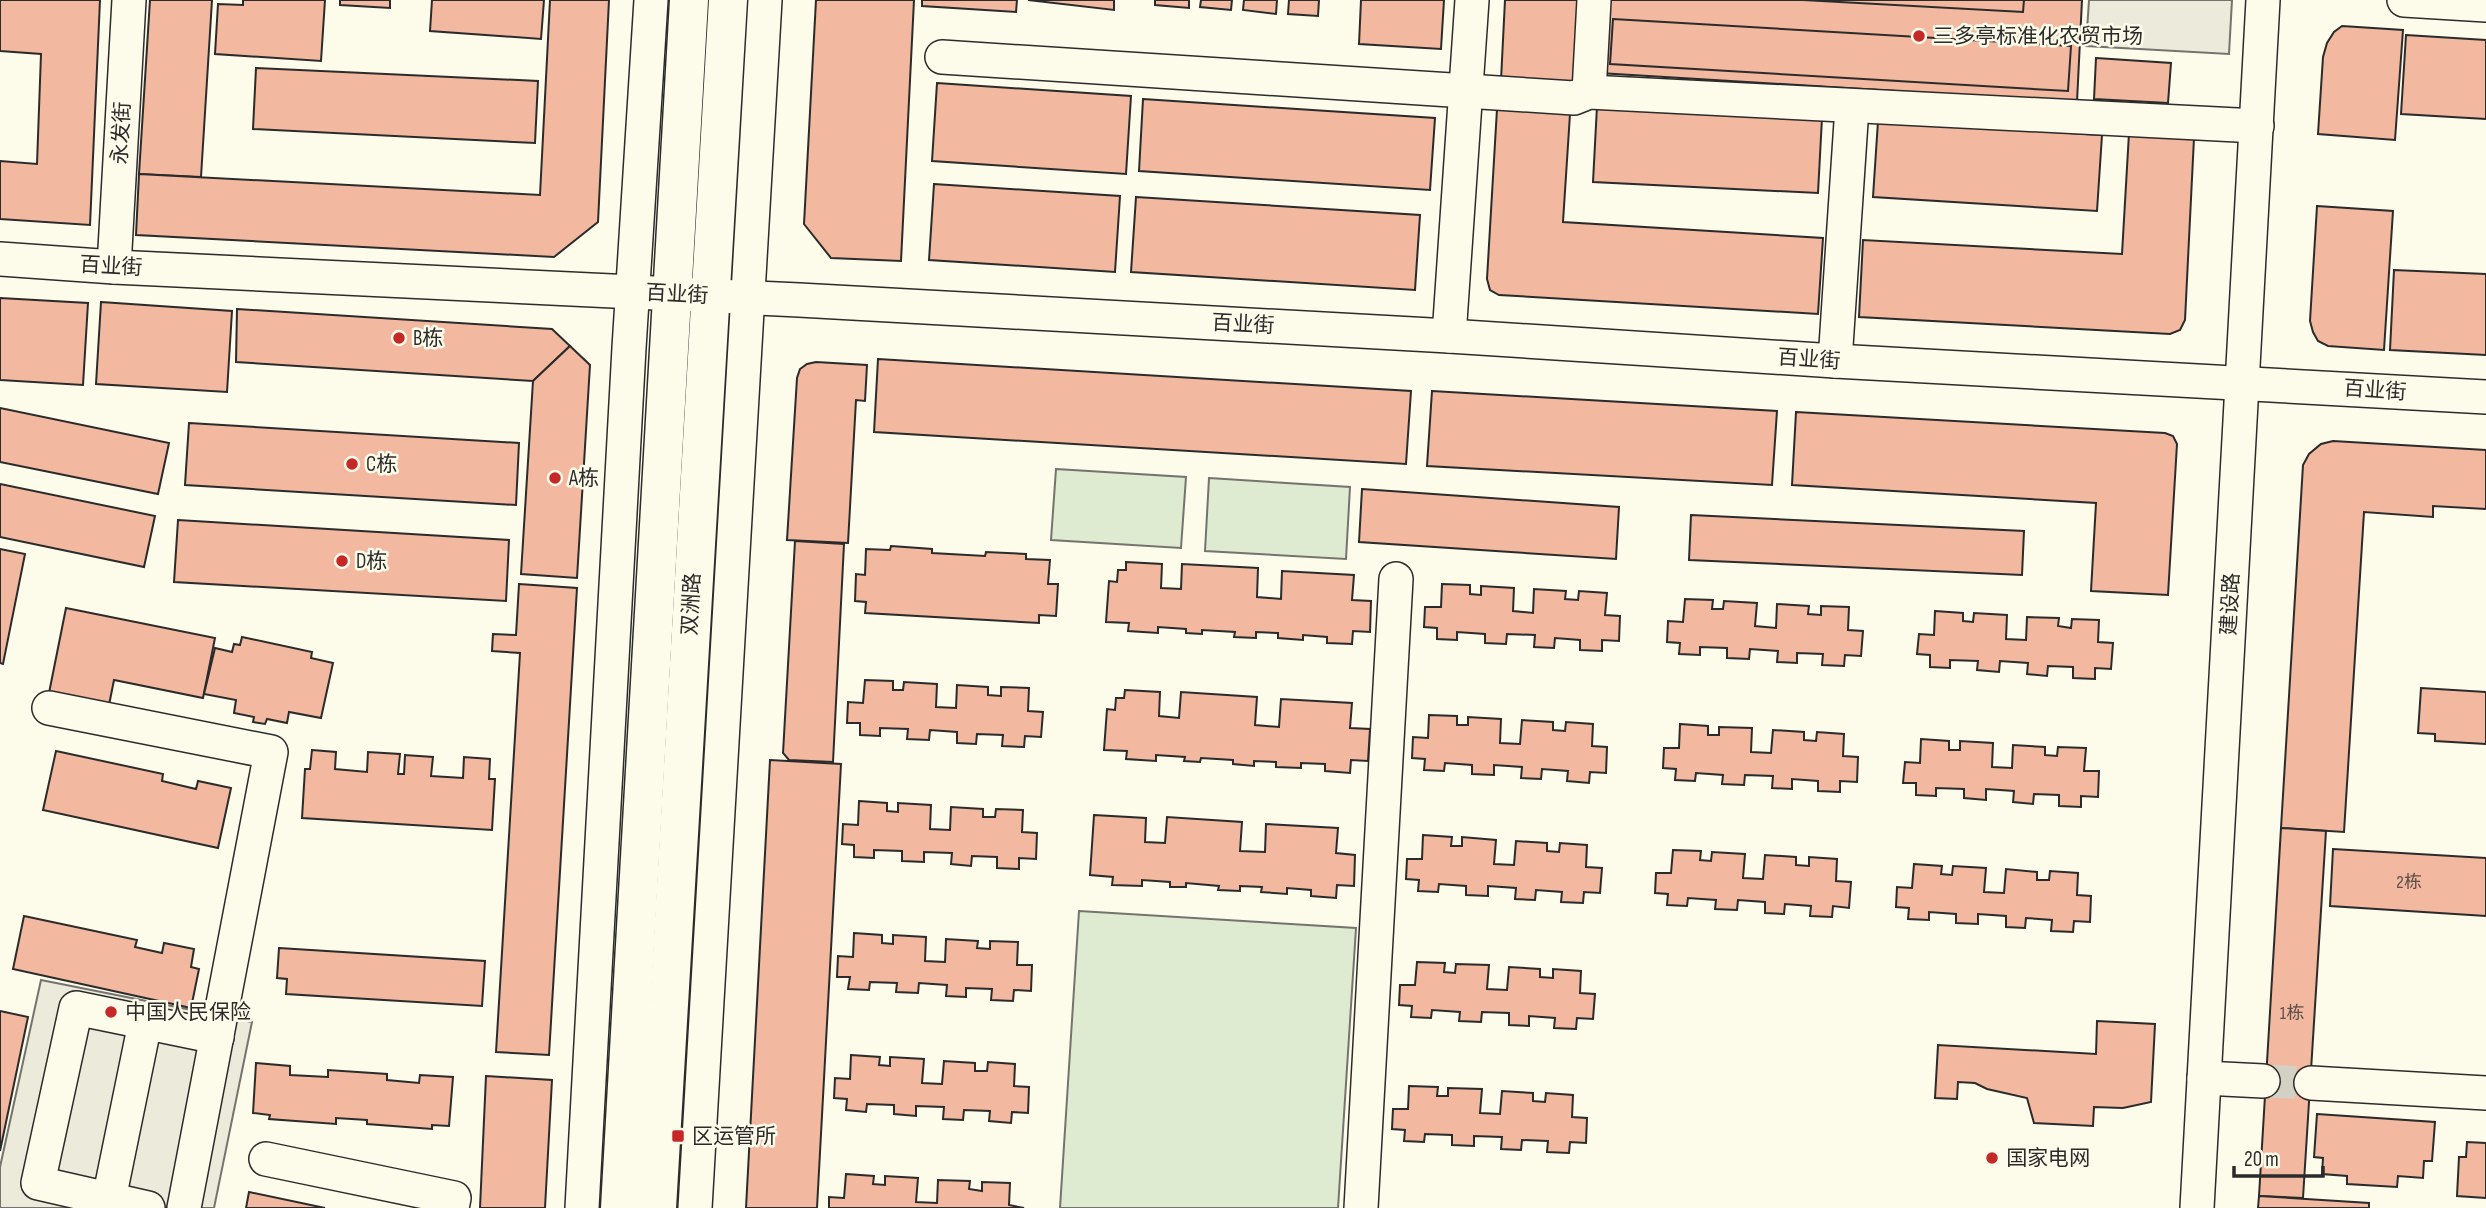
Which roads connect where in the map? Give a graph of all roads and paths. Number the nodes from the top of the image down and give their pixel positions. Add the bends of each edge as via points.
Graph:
1 (129, 0) edge
2 (651, 0) edge
3 (689, 0) edge
4 (728, 0) edge
5 (765, 0) edge
6 (1472, 0) edge
7 (1594, 0) edge
8 (2263, 0) edge
9 (2404, 0) edge
10 (2486, 5) edge
11 (942, 57) dead end
12 (1466, 91) junction
13 (1589, 92) junction
14 (1852, 107) junction
15 (2257, 126) junction
16 (0, 259) edge
17 (114, 267) junction
18 (633, 292) junction
19 (691, 295) junction
20 (748, 297) junction
21 (1449, 336) junction
22 (1835, 361) junction
23 (2242, 382) junction
24 (2486, 397) edge
25 (1396, 579) dead end
26 (49, 708) dead end
27 (145, 1023) junction
28 (217, 1037) junction
29 (2204, 1078) junction
30 (2263, 1081) tunnel mouth
31 (2311, 1083) tunnel mouth
32 (2486, 1093) edge
33 (266, 1159) dead end
34 (109, 1199) junction
35 (148, 1208) edge
36 (184, 1208) edge
37 (452, 1208) edge
38 (582, 1208) edge
39 (620, 1208) edge
40 (657, 1208) edge
41 (695, 1208) edge
42 (1361, 1208) edge
43 (2197, 1208) edge

1 - 17 street, 永发街
2 - 18 street
3 - 19 main road, 双洲路
4 - 19 main road, 双洲路
5 - 20 street
6 - 12 street
7 - 13 street
8 - 15 street, 建设路
9 - 10 street
11 - 12 street
12 - 13 street via 1574,98
12 - 21 street
13 - 14 street
14 - 15 street
14 - 22 street
15 - 23 street, 建设路
16 - 17 street, 百业街
17 - 18 street, 百业街
18 - 19 street, 百业街
18 - 38 street
19 - 20 street, 百业街
19 - 39 main road, 双洲路
19 - 40 main road, 双洲路
20 - 21 street, 百业街
20 - 41 street
21 - 22 street, 百业街
22 - 23 street, 百业街
23 - 24 street, 百业街
23 - 29 street, 建设路
25 - 42 street
26 - 28 street via 271,752
27 - 28 street
27 - 34 street
27 - 34 street via 76,1008 38,1183
28 - 36 street
29 - 30 street
29 - 43 street, 建设路
31 - 32 street
33 - 37 street via 454,1198
34 - 35 street

